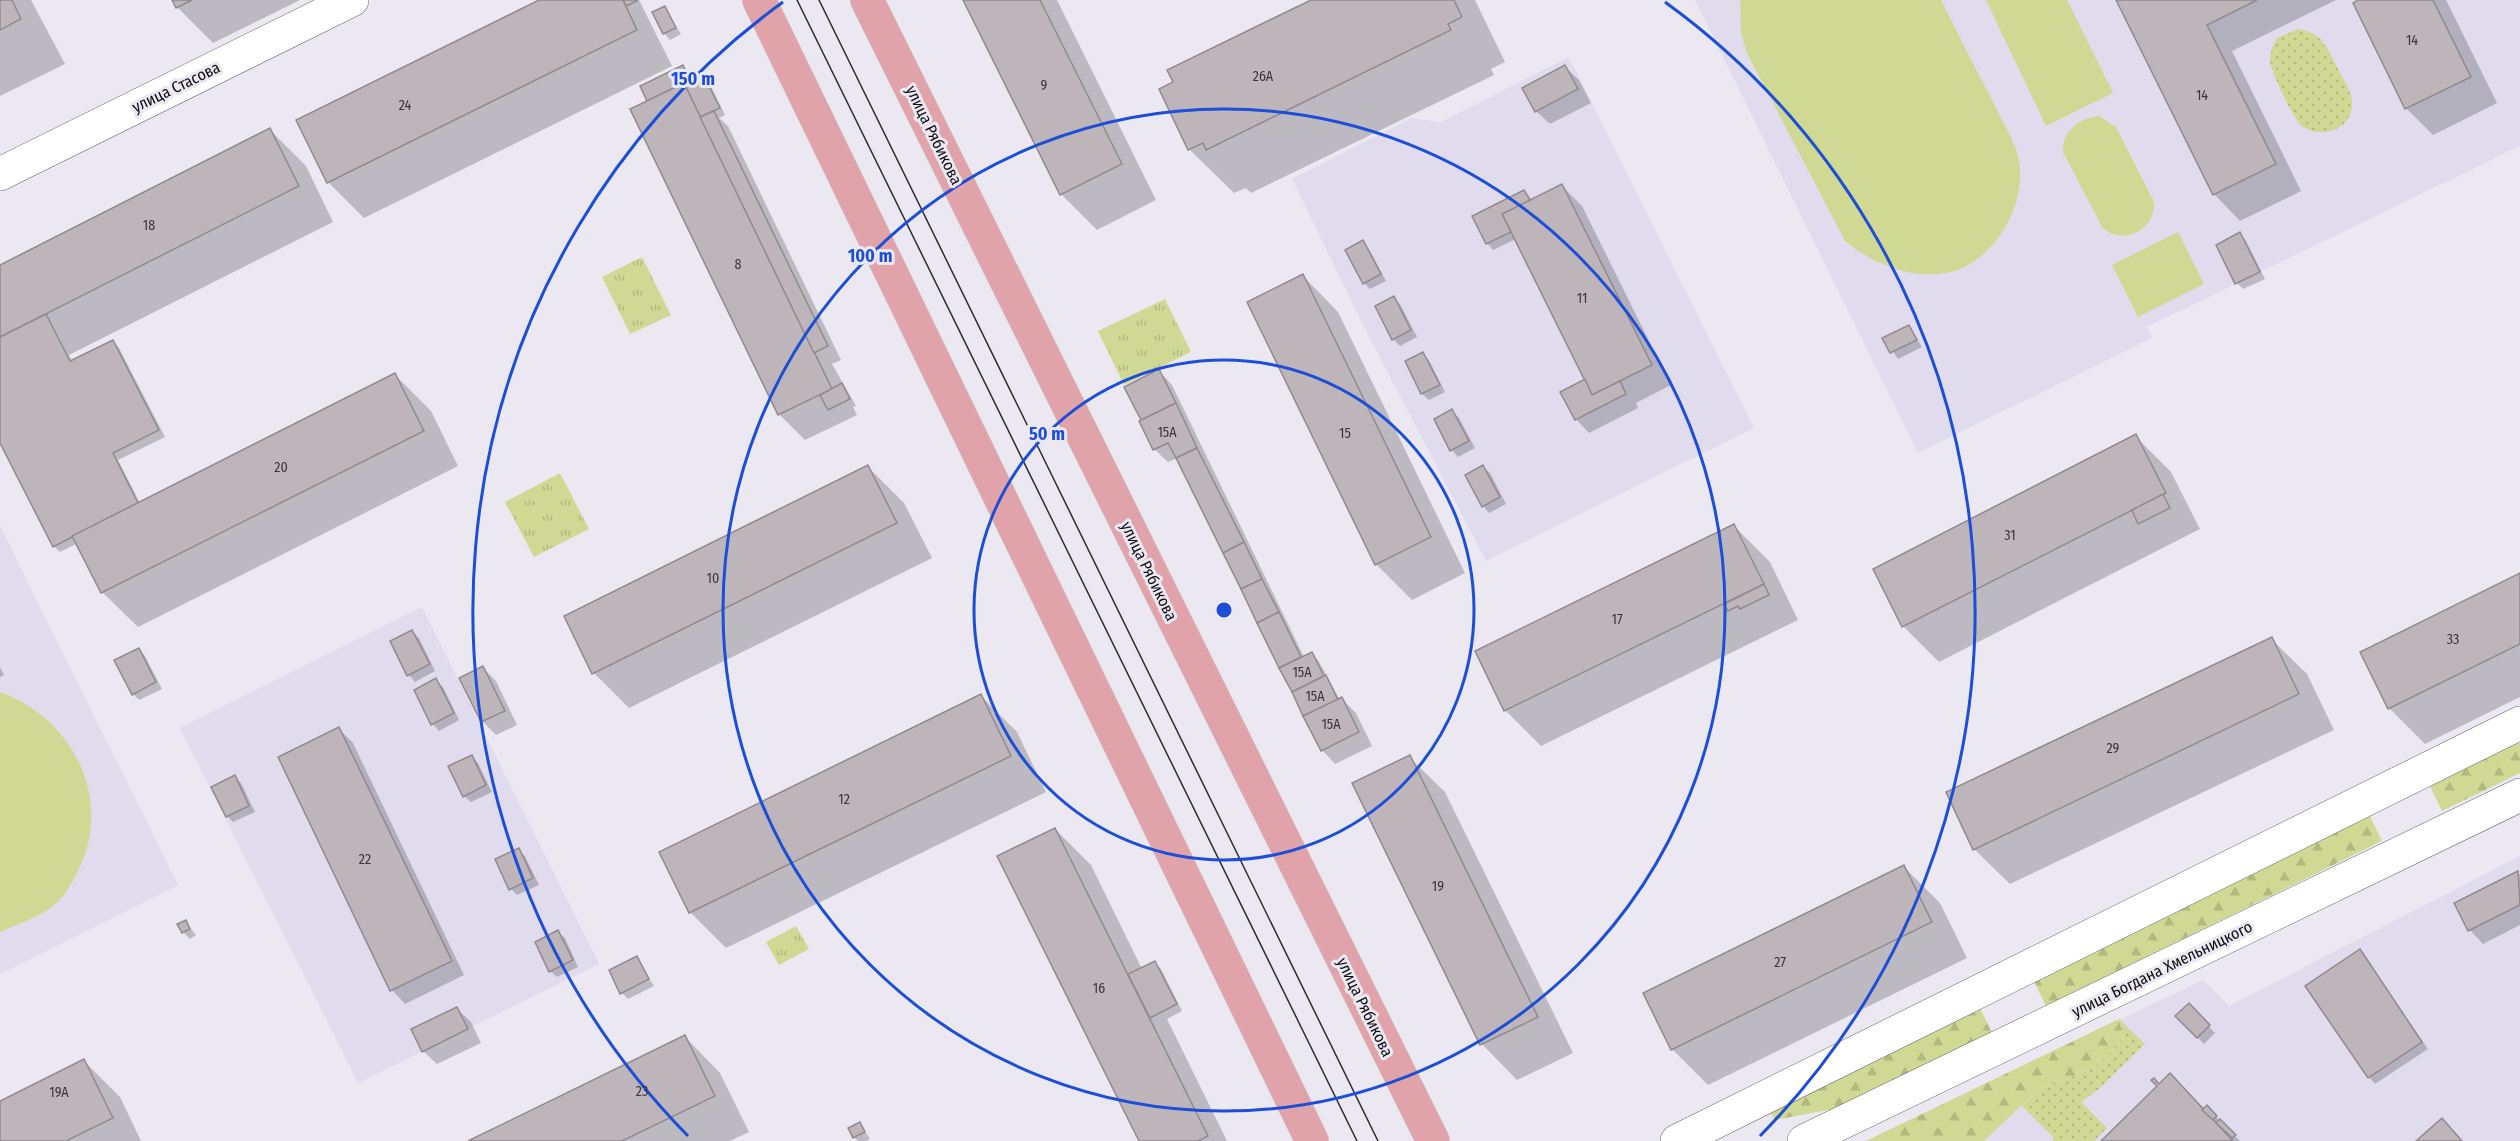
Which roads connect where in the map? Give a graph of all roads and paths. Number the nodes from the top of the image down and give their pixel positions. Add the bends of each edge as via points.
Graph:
1 (352, 0) edge
2 (759, 0) edge
3 (867, 0) edge
4 (0, 174) edge
5 (2520, 723) edge
6 (2520, 795) edge
7 (1312, 1141) edge
8 (1433, 1141) edge
9 (1677, 1141) edge
10 (1804, 1141) edge

1 - 4 street, улица Стасова
2 - 7 main road
3 - 8 main road, улица Рябикова
5 - 9 street
6 - 10 street, улица Богдана Хмельницкого

